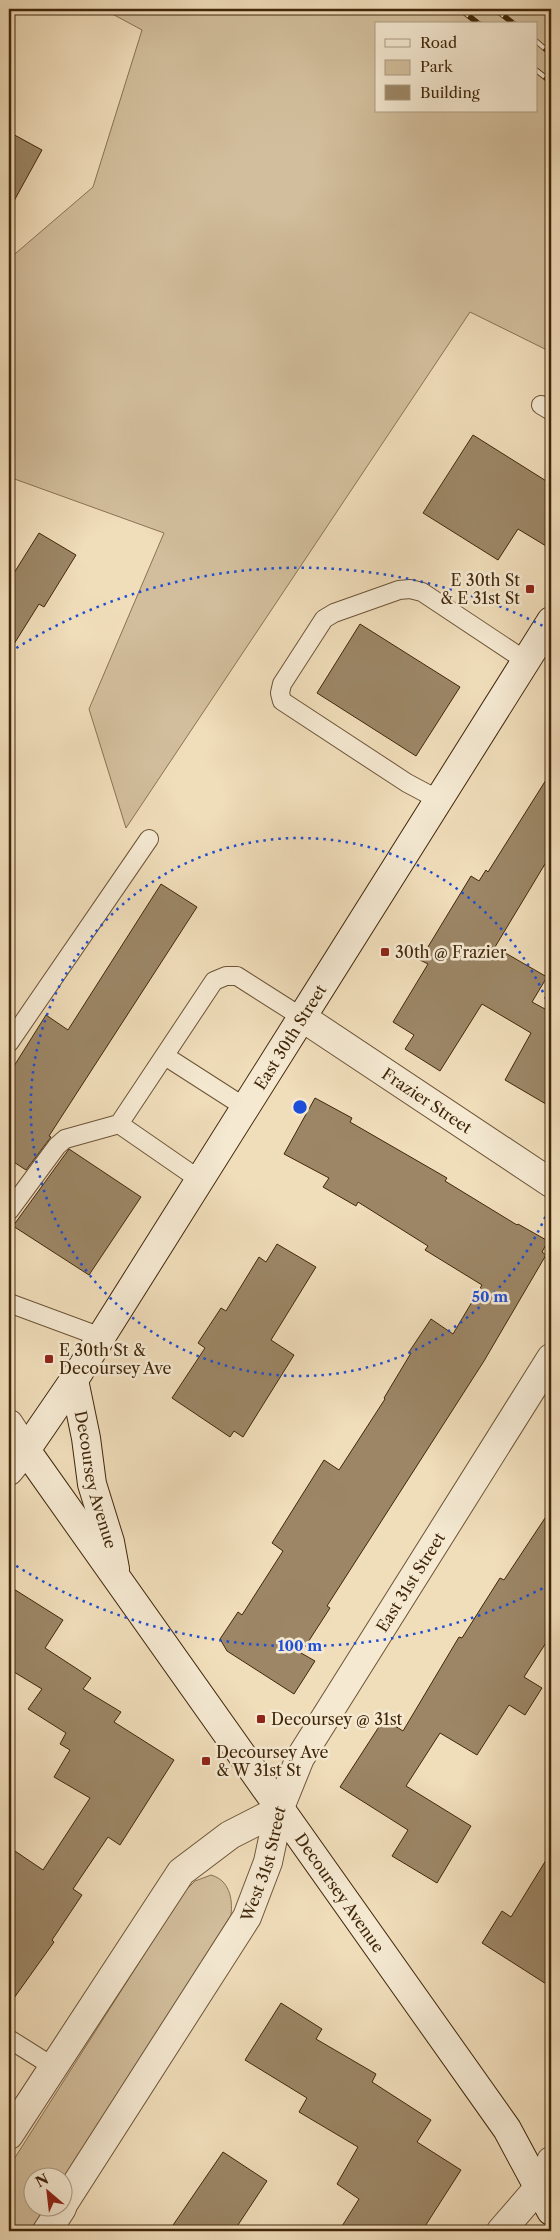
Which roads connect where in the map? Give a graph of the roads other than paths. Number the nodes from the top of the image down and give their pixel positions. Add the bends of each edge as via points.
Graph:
1 (551, 621) edge
2 (526, 661) junction
3 (440, 800) junction
4 (149, 840) dead end
5 (303, 1018) junction
6 (9, 1042) edge
7 (165, 1056) junction
8 (246, 1108) junction
9 (119, 1124) junction
10 (200, 1180) junction
11 (551, 1183) edge
12 (9, 1211) edge
13 (9, 1303) edge
14 (101, 1337) junction
15 (551, 1358) edge
16 (74, 1380) junction
17 (9, 1424) edge
18 (26, 1450) junction
19 (9, 1471) edge
20 (118, 1581) junction
21 (280, 1810) junction
22 (9, 2039) edge
23 (52, 2066) junction
24 (9, 2135) edge
25 (551, 2161) edge
26 (545, 2185) edge
27 (72, 2191) edge
28 (551, 2211) edge
29 (55, 2218) edge
30 (47, 2231) edge
31 (501, 2231) edge

1 - 2 main road, East 30th Street
2 - 3 main road, East 30th Street
2 - 3 lane via 422,592 399,590 324,619 282,684 282,701 407,783
3 - 5 main road, East 30th Street
4 - 6 lane
5 - 7 lane via 237,976 226,976 214,982
5 - 8 main road, East 30th Street
5 - 11 main road, Frazier Street
7 - 8 lane
7 - 9 lane
8 - 10 main road, East 30th Street
9 - 10 lane
9 - 12 lane via 61,1142
10 - 14 main road, East 30th Street
13 - 14 lane
14 - 16 main road, East 30th Street
15 - 21 main road, East 31st Street via 300,1758
16 - 18 main road, East 30th Street
16 - 20 main road, Decoursey Avenue via 92,1484
17 - 18 main road, Decoursey Avenue
18 - 19 main road, East 30th Street
18 - 20 main road, Decoursey Avenue
20 - 21 main road, Decoursey Avenue
21 - 23 main road, West 31st Street via 230,1835 181,1872
21 - 26 main road, Decoursey Avenue
21 - 27 main road, West 31st Street via 268,1862 246,1917
22 - 23 lane
23 - 24 main road, West 31st Street
25 - 26 main road
26 - 28 main road, Decoursey Avenue
26 - 31 main road
29 - 30 main road, West 31st Street

